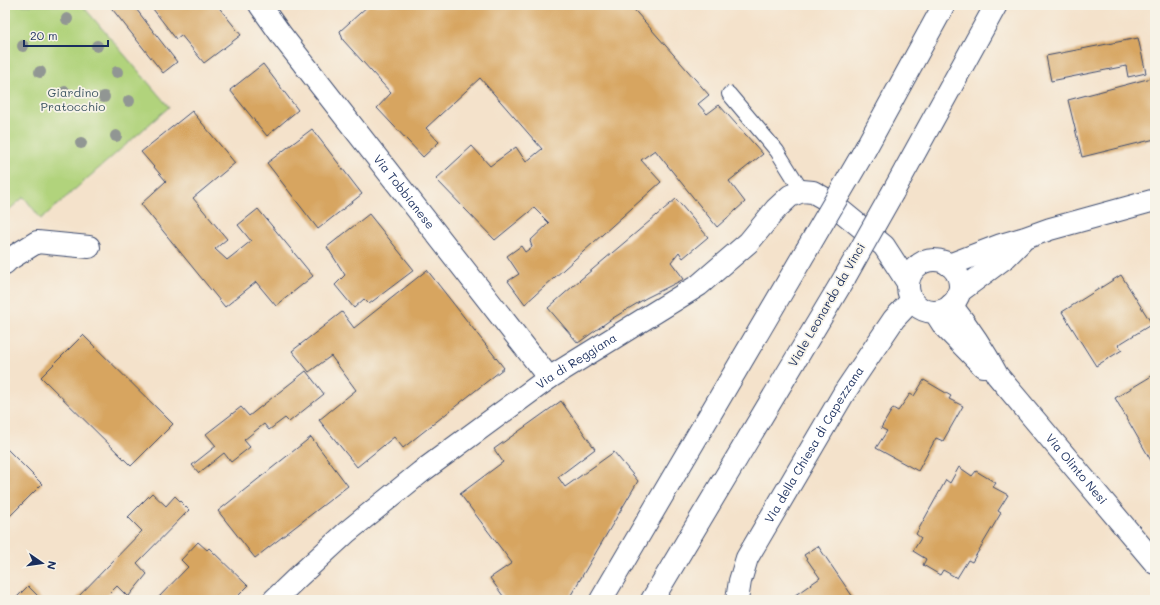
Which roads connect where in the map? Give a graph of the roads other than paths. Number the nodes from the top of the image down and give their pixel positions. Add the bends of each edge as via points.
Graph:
1 (260, 5) edge
2 (944, 5) edge
3 (996, 5) edge
4 (729, 94) dead end
5 (802, 191) junction
6 (1155, 200) edge
7 (1025, 238) junction
8 (884, 246) junction
9 (89, 247) dead end
10 (928, 261) junction
11 (5, 263) edge
12 (949, 265) junction
13 (910, 291) junction
14 (948, 303) junction
15 (549, 378) junction
16 (1155, 563) edge
17 (274, 600) edge
18 (601, 600) edge
19 (652, 600) edge
20 (737, 600) edge

1 - 15 main road, Via Tobbianese
2 - 18 main road, bridge via 862,155
3 - 19 main road, Viale Leonardo da Vinci, bridge via 845,277
4 - 5 lane via 777,152
5 - 8 main road via 822,196
5 - 15 main road, Via di Reggiana via 790,196 749,242 699,285
6 - 7 main road
7 - 12 main road via 1001,244
7 - 14 main road via 1006,257
8 - 10 main road
8 - 13 main road
9 - 11 main road via 37,242
10 - 12 main road via 942,261
10 - 13 main road via 915,268 910,275
12 - 14 main road via 960,284
13 - 14 main road via 918,306 926,311
13 - 20 main road, Via della Chiesa di Capezzana via 844,393 747,558
14 - 16 main road, Via Olinto Nesi via 944,326 980,363 997,375
15 - 17 main road, Via di Reggiana via 421,472 347,532

